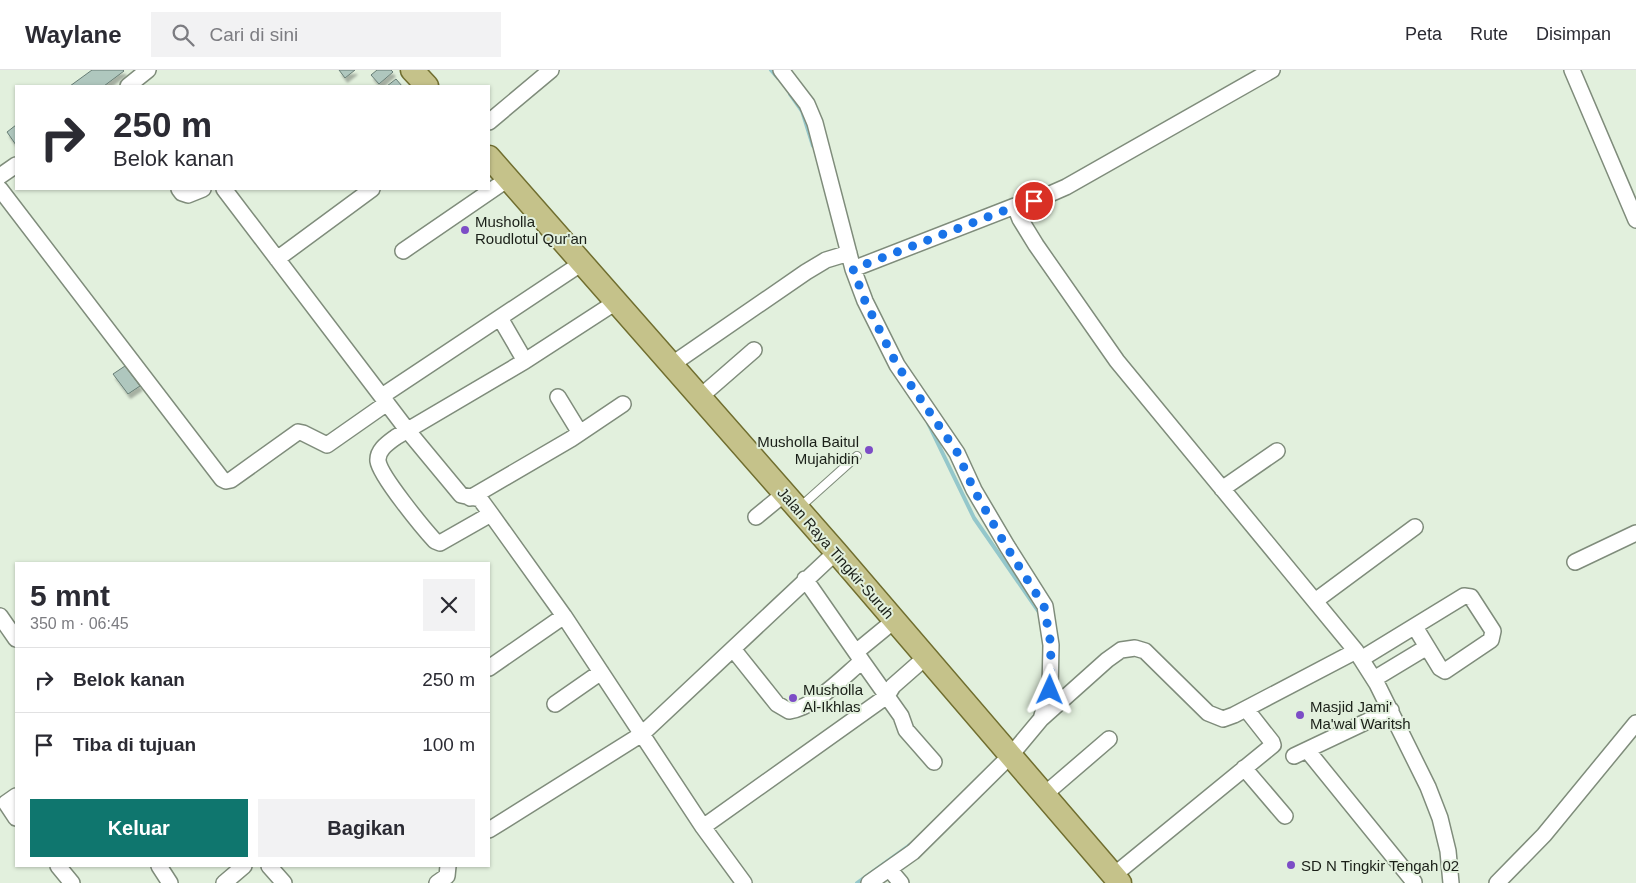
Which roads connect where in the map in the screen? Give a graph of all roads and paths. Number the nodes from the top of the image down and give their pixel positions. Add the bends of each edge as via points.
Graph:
1 (148, 70) edge
2 (552, 70) edge
3 (781, 70) edge
4 (1272, 70) edge
5 (1572, 70) edge
6 (129, 85) edge
7 (490, 121) edge
8 (490, 158) edge
9 (15, 166) edge
10 (0, 176) edge
11 (508, 179) junction
12 (0, 189) edge
13 (180, 190) edge
14 (200, 190) edge
15 (225, 190) edge
16 (371, 190) edge
17 (1016, 206) junction
18 (1636, 220) edge
19 (403, 251) dead end
20 (844, 254) junction
21 (277, 258) junction
22 (582, 263) junction
23 (853, 269) junction
24 (616, 302) junction
25 (500, 318) junction
26 (754, 350) dead end
27 (525, 361) junction
28 (671, 365) junction
29 (558, 397) dead end
30 (700, 397) junction
31 (385, 400) junction
32 (623, 404) dead end
33 (408, 431) junction
34 (580, 433) junction
35 (1277, 451) dead end
36 (857, 456) dead end
37 (1222, 489) junction
38 (470, 498) junction
39 (791, 501) junction
40 (491, 514) junction
41 (756, 517) dead end
42 (1415, 528) dead end
43 (1636, 533) edge
44 (836, 552) junction
45 (1575, 562) dead end
46 (805, 580) junction
47 (1314, 601) junction
48 (0, 616) edge
49 (564, 616) junction
50 (895, 620) junction
51 (1415, 627) junction
52 (15, 638) edge
53 (1427, 647) junction
54 (733, 649) junction
55 (1358, 655) junction
56 (859, 656) junction
57 (926, 657) junction
58 (490, 667) edge
59 (601, 672) junction
60 (1374, 679) junction
61 (887, 696) junction
62 (555, 704) dead end
63 (1246, 708) junction
64 (1391, 710) junction
65 (1041, 719) junction
66 (1636, 723) edge
67 (642, 734) junction
68 (1109, 739) dead end
69 (1008, 751) junction
70 (934, 762) dead end
71 (1244, 768) junction
72 (1045, 794) junction
73 (7, 799) edge
74 (15, 816) edge
75 (1284, 816) dead end
76 (703, 828) junction
77 (490, 829) edge
78 (59, 867) edge
79 (160, 867) edge
80 (243, 867) edge
81 (270, 867) edge
82 (448, 867) edge
83 (890, 870) junction
84 (1117, 879) edge
85 (72, 883) edge
86 (170, 883) edge
87 (224, 883) edge
88 (284, 883) edge
89 (437, 883) edge
90 (744, 883) edge
91 (869, 883) edge
92 (901, 883) edge
93 (1418, 883) edge
94 (1451, 883) edge
95 (1496, 883) edge

1 - 6 street
2 - 7 street
3 - 20 street via 807,104 815,123
4 - 17 street via 1066,187
5 - 18 street
8 - 11 main road, Jalan Raya Tingkir-Suruh
9 - 10 street
11 - 19 street
11 - 22 main road, Jalan Raya Tingkir-Suruh
12 - 31 street via 222,479 231,480 298,432 327,445
13 - 14 street via 188,195
15 - 21 street
16 - 21 street
17 - 23 street
17 - 37 street via 1036,245 1106,346
20 - 23 street
20 - 28 street via 806,272
21 - 31 street
22 - 24 main road, Jalan Raya Tingkir-Suruh
22 - 25 street
23 - 65 street via 897,365 957,452 974,490 1044,606 1051,645 1050,690
24 - 27 street
24 - 28 main road, Jalan Raya Tingkir-Suruh
25 - 27 street
25 - 31 street
26 - 30 street
27 - 33 street
28 - 30 main road, Jalan Raya Tingkir-Suruh
29 - 34 street
30 - 39 main road, Jalan Raya Tingkir-Suruh
31 - 33 street
32 - 34 street
33 - 38 street via 461,495
33 - 40 street via 383,448 378,460 395,490 435,541 440,543
34 - 38 street
35 - 37 street
36 - 39 lane
37 - 47 street
38 - 40 street via 480,499
39 - 41 street
39 - 44 main road, Jalan Raya Tingkir-Suruh
40 - 49 street
42 - 47 street
43 - 45 street
44 - 46 street
44 - 50 main road, Jalan Raya Tingkir-Suruh
46 - 54 street
46 - 56 street
47 - 55 street
48 - 52 street
49 - 58 street
49 - 59 street
50 - 56 street
50 - 57 main road, Jalan Raya Tingkir-Suruh
51 - 53 street
51 - 53 street via 1466,596 1471,598 1493,631 1491,640 1445,671
51 - 55 street
53 - 60 street
54 - 56 street via 778,704 789,711 800,710 812,702
54 - 67 street
55 - 60 street
55 - 63 street
56 - 61 street
57 - 61 street via 893,686
57 - 69 main road, Jalan Raya Tingkir-Suruh
59 - 62 street
59 - 67 street
60 - 64 street
61 - 70 street via 906,730
61 - 76 street
63 - 65 street via 1223,719 1215,717 1145,651 1135,648 1121,650 1107,660
63 - 71 street via 1273,745
64 - 93 street via 1300,753
64 - 94 street via 1440,818
65 - 69 street
66 - 95 street via 1544,835
67 - 76 street
67 - 77 street
68 - 72 street
69 - 72 main road, Jalan Raya Tingkir-Suruh
69 - 83 street via 913,852
71 - 75 street
71 - 84 street
72 - 84 main road, Jalan Raya Tingkir-Suruh
73 - 74 street
76 - 90 street
78 - 85 street
79 - 86 street
80 - 87 street
81 - 88 street
82 - 89 street via 447,876
83 - 91 street
83 - 92 street

